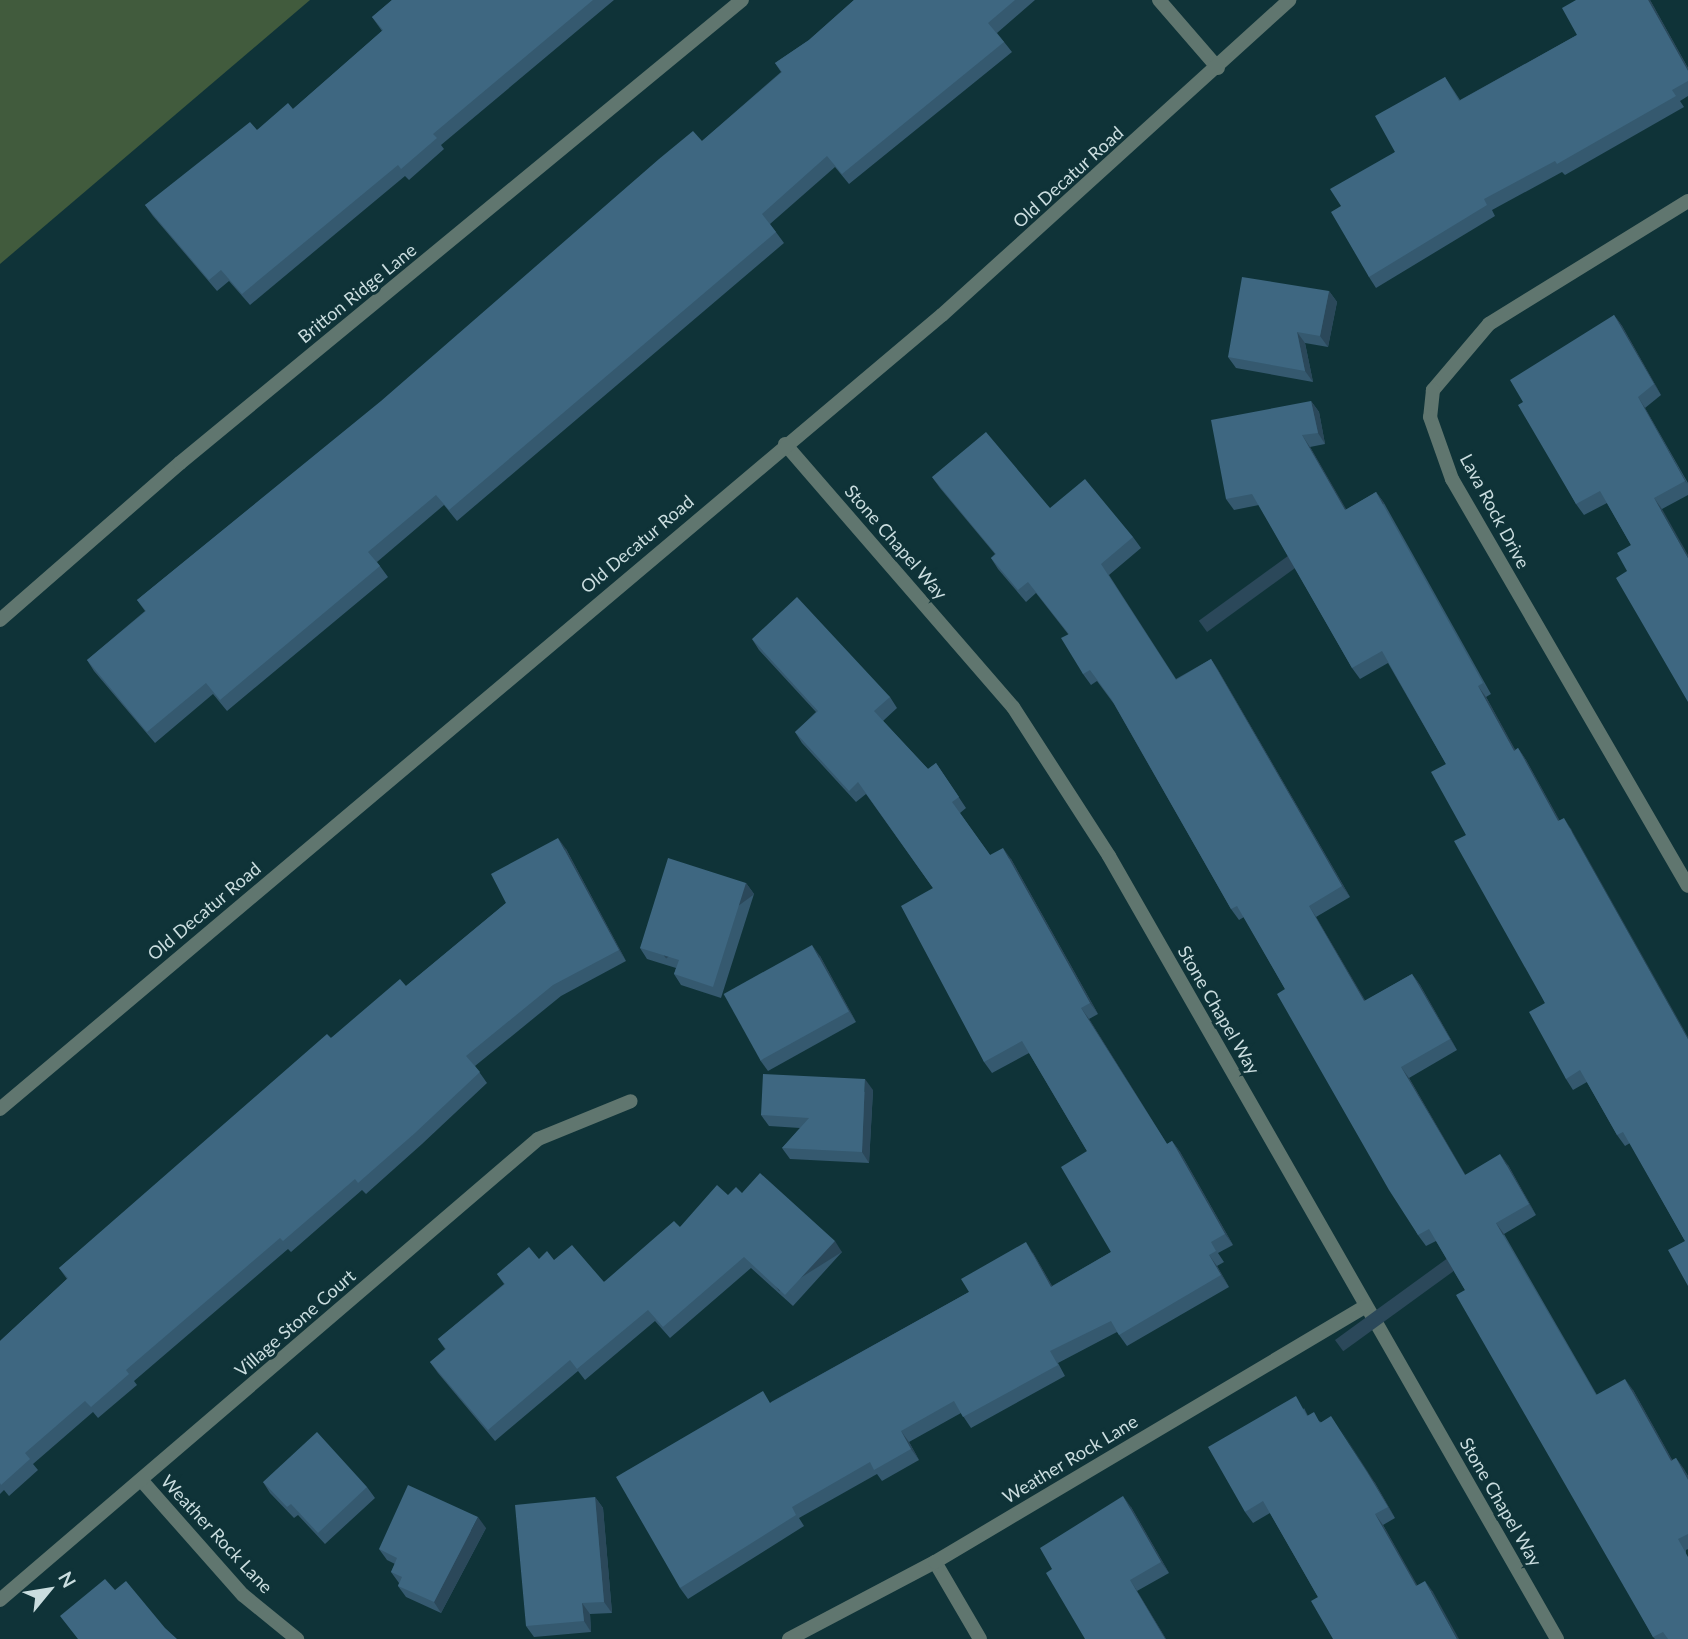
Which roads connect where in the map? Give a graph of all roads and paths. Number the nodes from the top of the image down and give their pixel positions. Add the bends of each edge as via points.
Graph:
1 (742, 0) edge
2 (1159, 0) edge
3 (1290, 0) edge
4 (1218, 68) junction
5 (1688, 201) edge
6 (785, 444) junction
7 (0, 620) edge
8 (1688, 886) edge
9 (631, 1101) dead end
10 (0, 1109) edge
11 (1366, 1306) junction
12 (142, 1481) junction
13 (935, 1562) junction
14 (0, 1600) edge
15 (297, 1639) edge
16 (789, 1639) edge
17 (980, 1639) edge
18 (1557, 1639) edge

1 - 7 street, Britton Ridge Lane via 180,463
2 - 4 street
3 - 4 street, Old Decatur Road
4 - 6 street, Old Decatur Road via 942,315
5 - 8 street, Lava Rock Drive via 1489,324 1433,390 1430,417 1451,479
6 - 10 street, Old Decatur Road
6 - 11 street, Stone Chapel Way via 1013,707 1109,856
9 - 12 street, Village Stone Court via 538,1139
11 - 13 street, Weather Rock Lane
11 - 18 street, Stone Chapel Way
12 - 14 street, Village Stone Court
12 - 15 street, Weather Rock Lane via 243,1595
13 - 16 street, Weather Rock Lane
13 - 17 street

